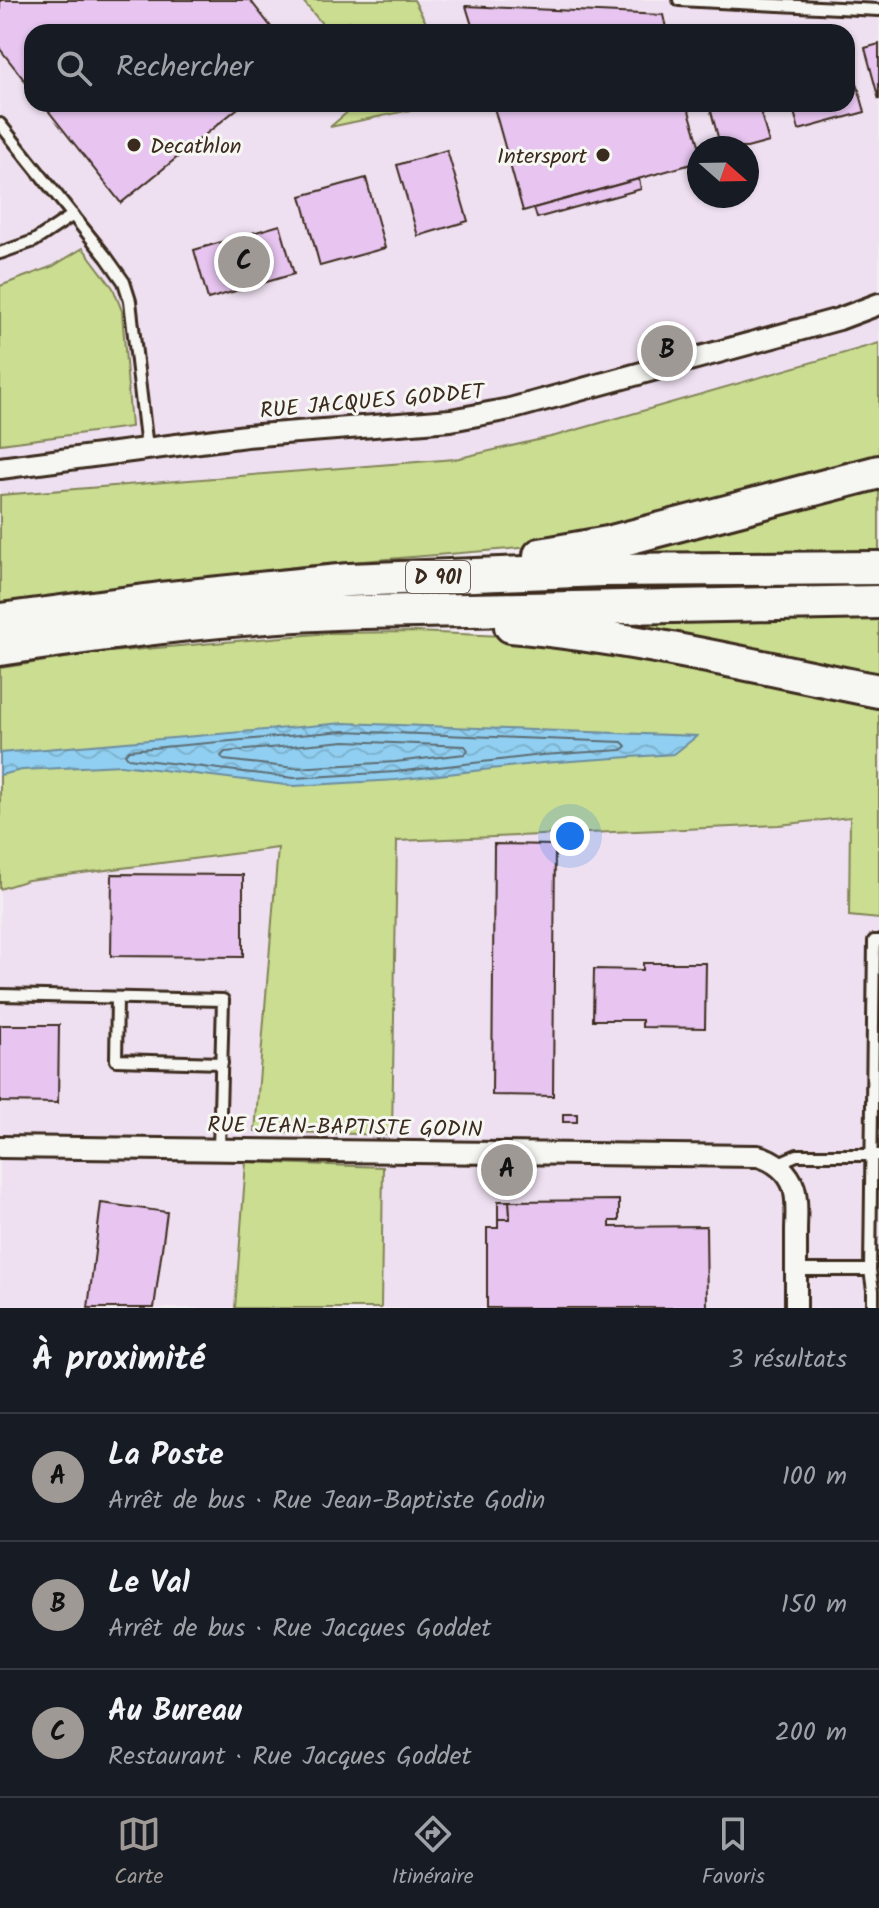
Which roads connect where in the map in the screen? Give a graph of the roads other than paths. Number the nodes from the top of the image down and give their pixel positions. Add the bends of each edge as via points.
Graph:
1 (679, 0) edge
2 (879, 10) edge
3 (0, 124) edge
4 (73, 215) junction
5 (0, 253) edge
6 (879, 304) edge
7 (147, 448) junction
8 (0, 468) edge
9 (879, 472) edge
10 (879, 568) edge
11 (349, 580) junction
12 (879, 602) edge
13 (364, 612) junction
14 (0, 620) edge
15 (0, 649) edge
16 (879, 691) edge
17 (879, 941) edge
18 (0, 995) edge
19 (117, 998) junction
20 (222, 1063) junction
21 (0, 1147) edge
22 (219, 1149) junction
23 (875, 1155) edge
24 (776, 1164) junction
25 (796, 1270) junction
26 (870, 1270) junction
27 (876, 1290) edge
28 (796, 1308) edge
29 (873, 1308) edge

1 - 2 lane
3 - 4 lane
4 - 5 lane via 34,241
4 - 7 lane via 127,291
6 - 7 street, RUE JACQUES GODDET via 491,414
7 - 8 street, RUE JACQUES GODDET
9 - 11 main road via 581,549
10 - 11 main road, D 901 via 602,570
11 - 14 main road, D 901
12 - 13 main road, D 901
13 - 15 main road, D 901 via 244,618
13 - 16 main road via 583,635
17 - 23 lane via 874,941
18 - 19 lane
19 - 20 lane via 116,1060
19 - 20 lane via 223,1000
20 - 22 lane
21 - 22 street, RUE JEAN-BAPTISTE GODIN
22 - 24 street, RUE JEAN-BAPTISTE GODIN via 750,1155
23 - 24 lane via 797,1155
23 - 26 lane
24 - 25 street via 796,1196
25 - 26 lane
25 - 28 street
26 - 27 lane
27 - 29 lane

